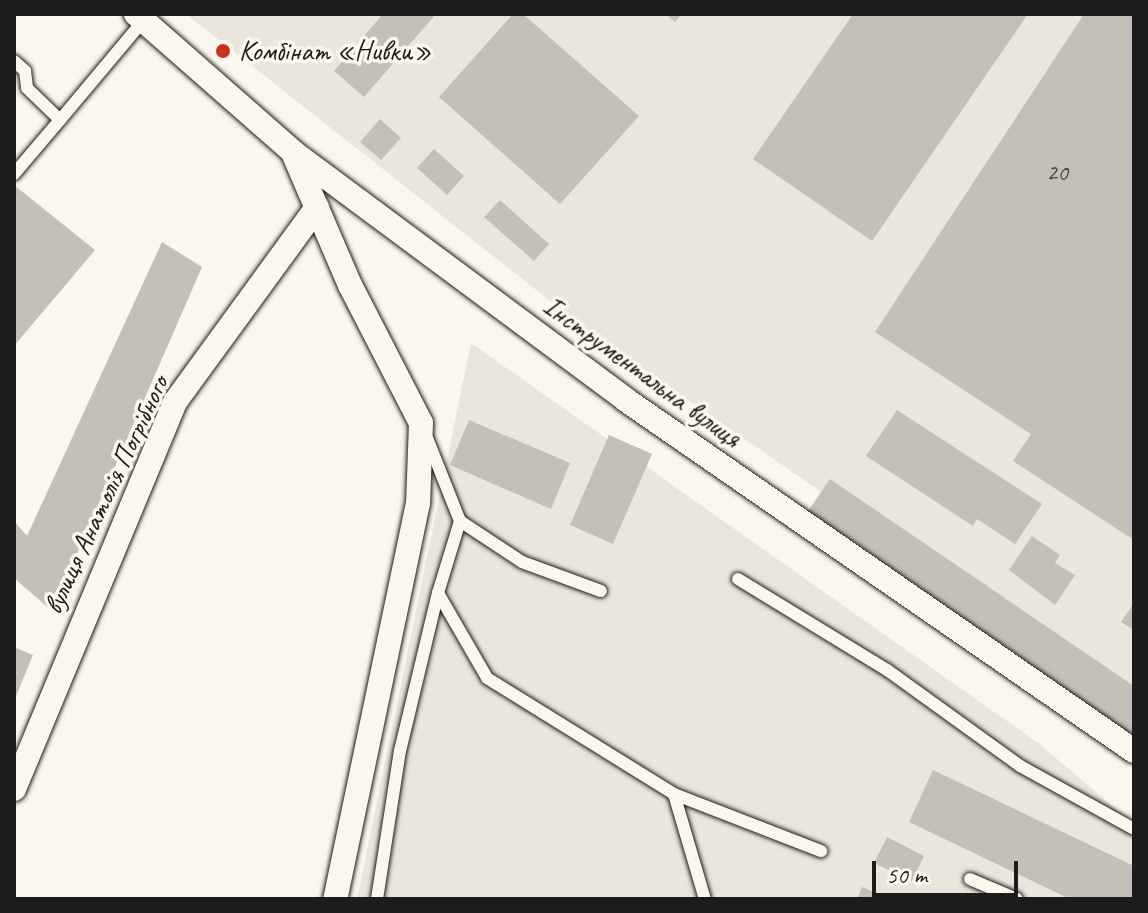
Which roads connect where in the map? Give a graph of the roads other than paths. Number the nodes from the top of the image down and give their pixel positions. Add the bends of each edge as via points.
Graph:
1 (140, 17) edge
2 (14, 61) edge
3 (60, 120) junction
4 (294, 153) junction
5 (14, 174) edge
6 (317, 207) junction
7 (421, 423) junction
8 (460, 521) junction
9 (738, 579) dead end
10 (601, 591) dead end
11 (438, 593) junction
12 (1134, 751) edge
13 (14, 789) edge
14 (674, 794) junction
15 (1134, 829) edge
16 (821, 851) dead end
17 (970, 879) dead end
18 (335, 899) edge
19 (377, 899) edge
20 (705, 899) edge
21 (1017, 899) edge

1 - 3 lane
1 - 4 street, Інструментальна вулиця
2 - 3 lane via 25,71 27,88
3 - 5 lane
4 - 6 street
4 - 12 street, Інструментальна вулиця via 626,400
6 - 7 street
6 - 13 street, вулиця Анатолія Погрібного via 175,402
7 - 8 lane
7 - 18 street via 418,503
8 - 10 lane via 522,562
8 - 11 lane
9 - 15 lane via 887,670 1020,766
11 - 14 lane via 487,678
11 - 19 lane via 400,751
14 - 16 lane
14 - 20 lane
17 - 21 lane

